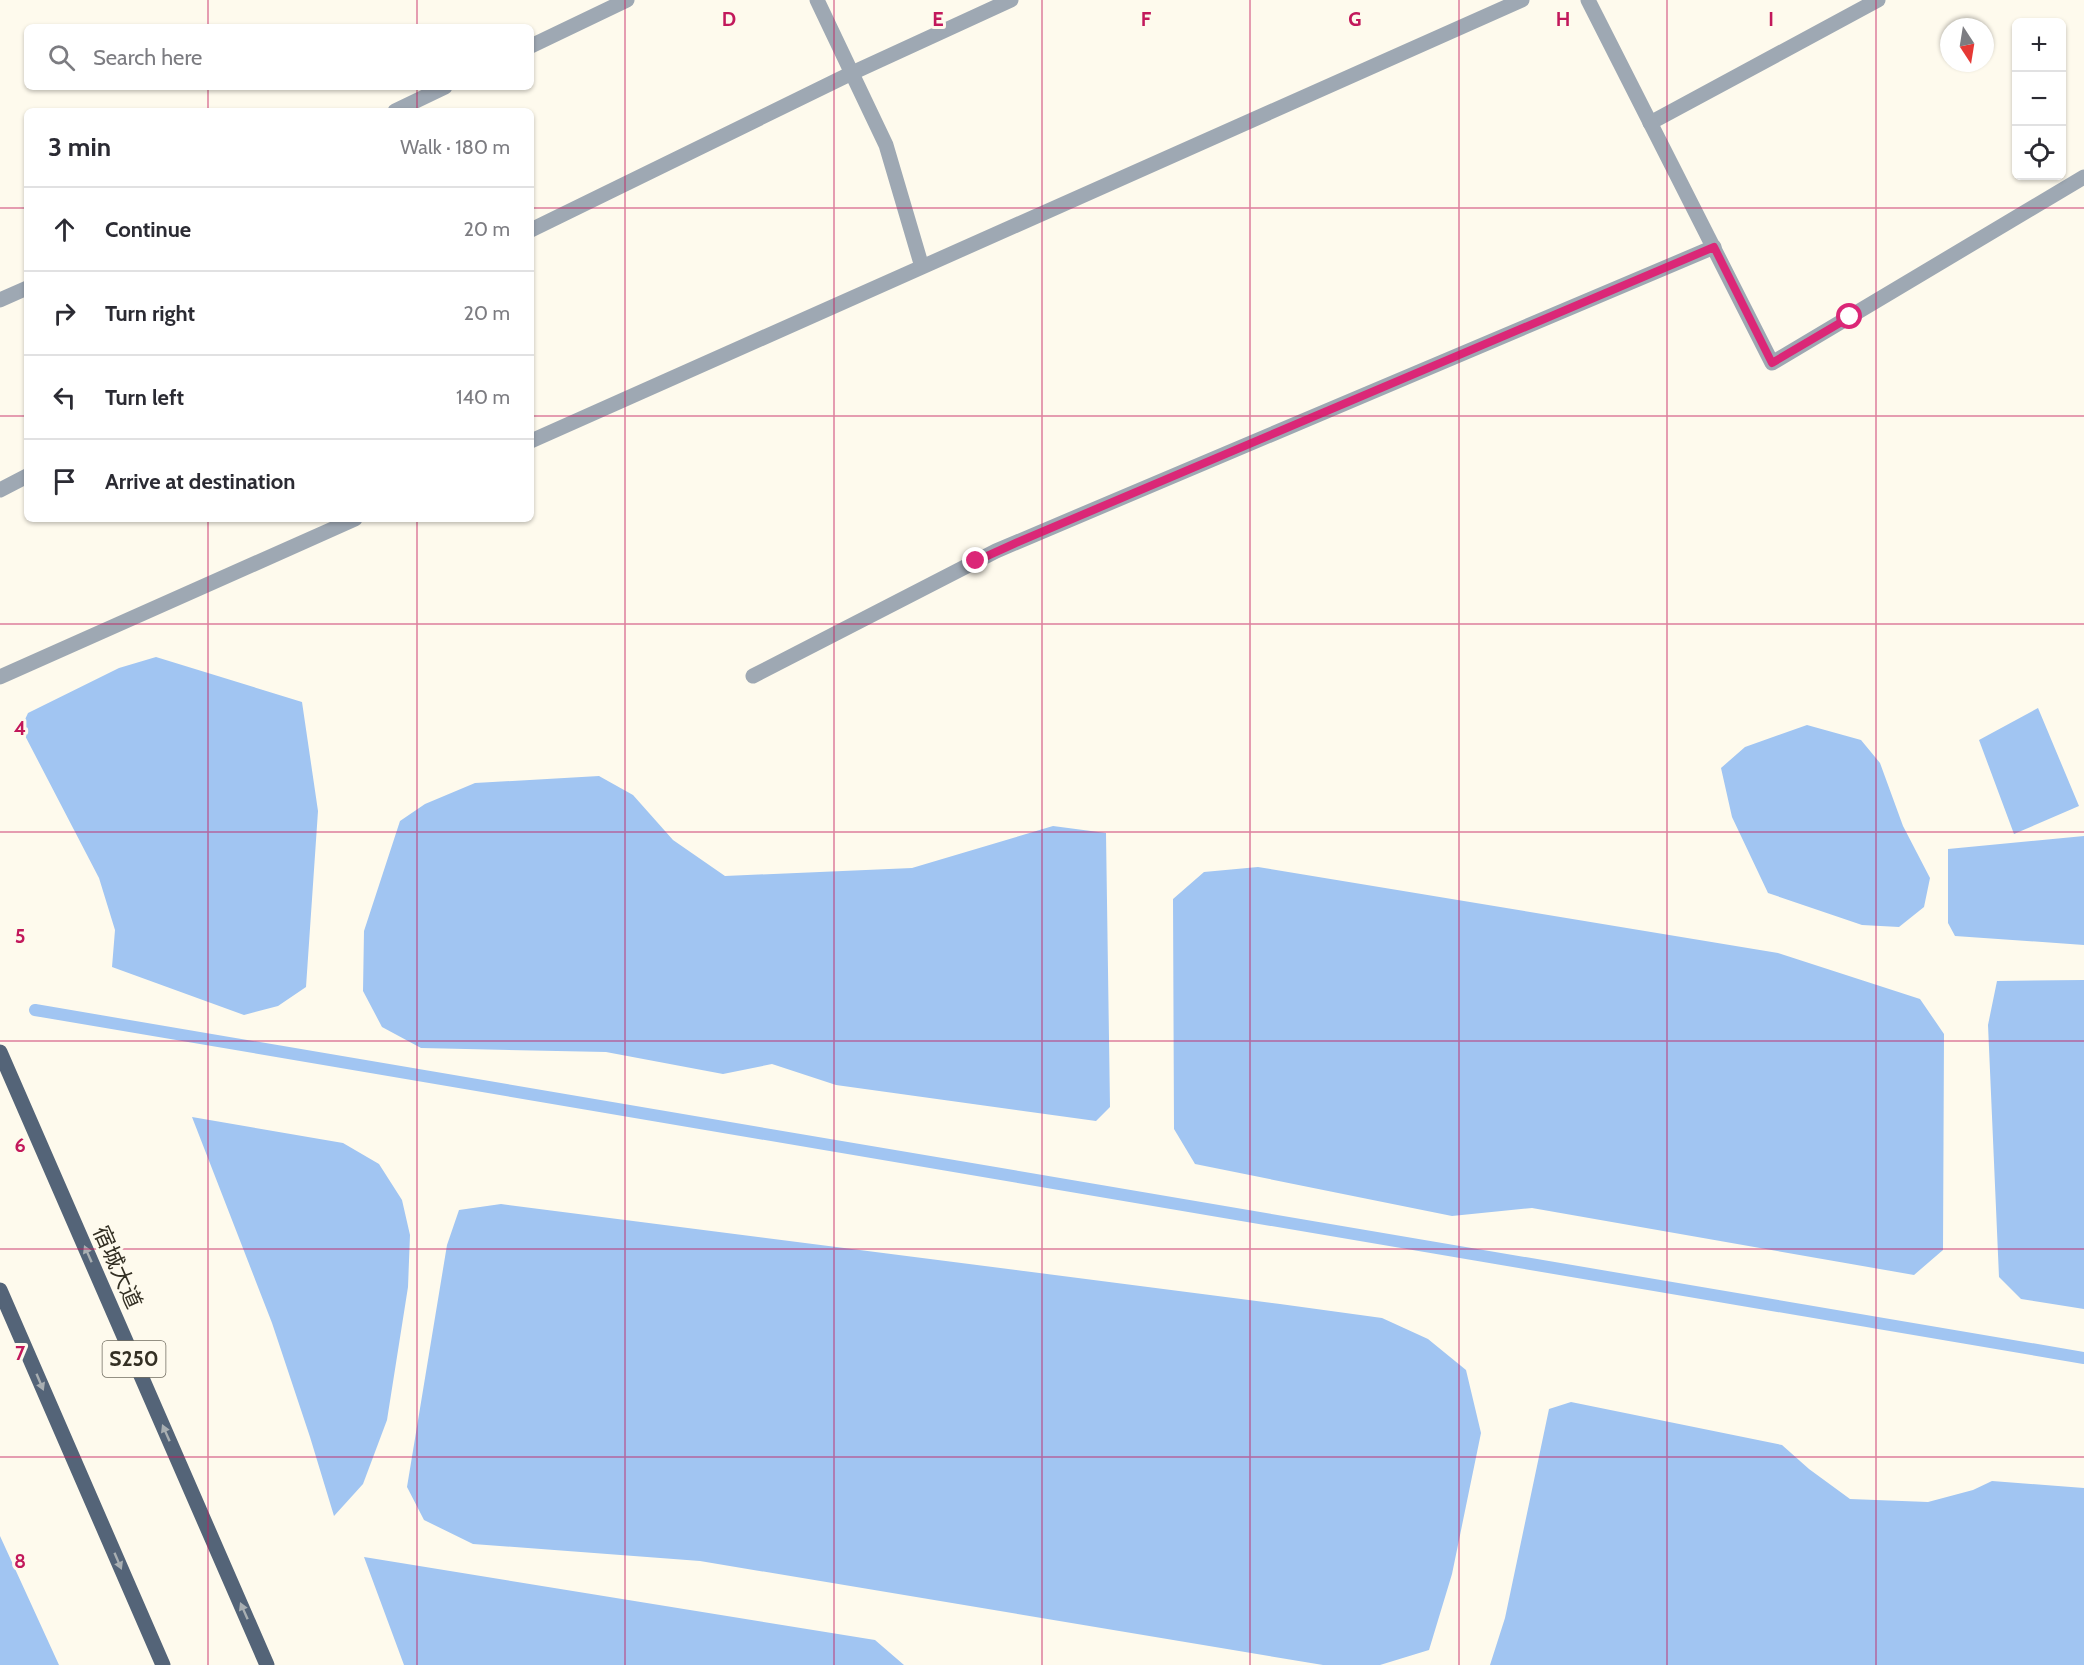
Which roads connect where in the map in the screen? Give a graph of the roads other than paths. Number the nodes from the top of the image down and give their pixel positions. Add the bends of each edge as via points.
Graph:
1 (627, 0) edge
2 (817, 0) edge
3 (1011, 0) edge
4 (1522, 0) edge
5 (1588, 0) edge
6 (1878, 0) edge
7 (534, 45) edge
8 (852, 73) junction
9 (439, 90) edge
10 (401, 108) edge
11 (1650, 123) junction
12 (2084, 177) edge
13 (534, 229) edge
14 (1714, 247) junction
15 (921, 267) junction
16 (24, 289) edge
17 (0, 300) edge
18 (534, 440) edge
19 (24, 478) edge
20 (0, 490) edge
21 (348, 522) edge
22 (753, 676) dead end
23 (0, 677) edge
24 (0, 1052) edge
25 (0, 1290) edge
26 (163, 1665) edge
27 (267, 1665) edge

1 - 7 street
2 - 8 street
3 - 8 street
4 - 15 street
5 - 11 street
6 - 11 street
8 - 13 street
8 - 15 street via 886,145
9 - 10 street
11 - 14 street
12 - 14 street via 1772,363
14 - 22 street via 996,551
15 - 18 street
16 - 17 street
19 - 20 street
21 - 23 street
27 -> 24 main road, 宿城大道 / S250
25 -> 26 main road

